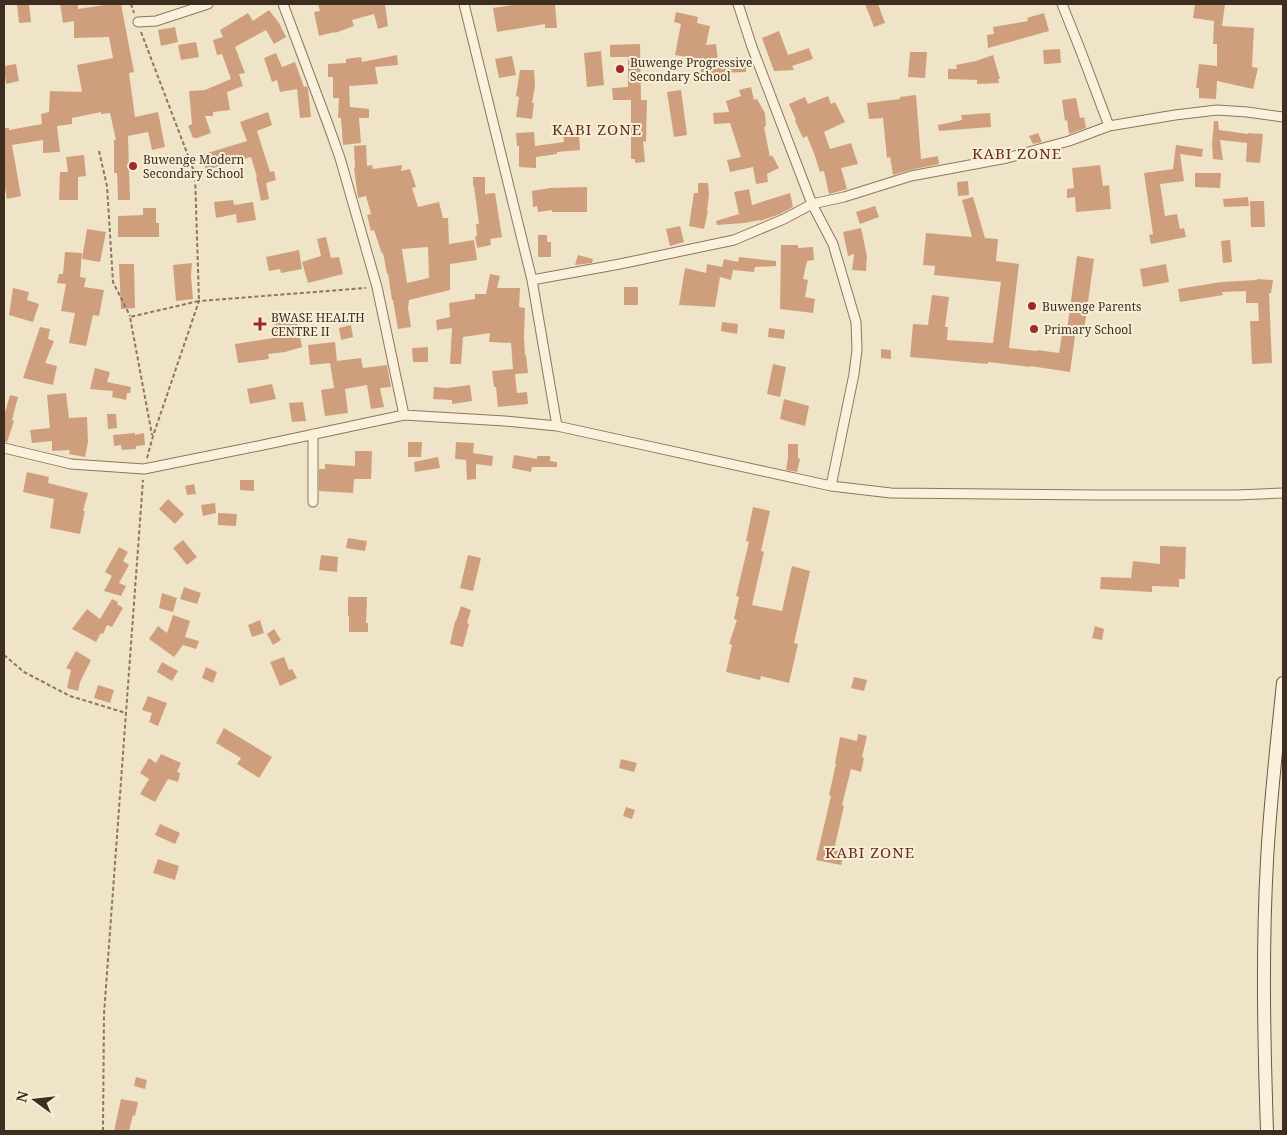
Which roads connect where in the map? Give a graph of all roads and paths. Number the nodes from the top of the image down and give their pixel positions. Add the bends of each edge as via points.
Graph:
1 (131, 4) edge
2 (208, 4) edge
3 (283, 4) edge
4 (464, 4) edge
5 (738, 4) edge
6 (1062, 4) edge
7 (138, 22) junction
8 (1283, 118) edge
9 (1109, 126) junction
10 (99, 151) dead end
11 (812, 204) junction
12 (532, 280) junction
13 (377, 287) junction
14 (199, 301) junction
15 (130, 317) junction
16 (404, 414) junction
17 (557, 426) junction
18 (313, 434) junction
19 (152, 436) junction
20 (4, 448) edge
21 (144, 469) junction
22 (831, 486) junction
23 (1283, 493) edge
24 (312, 502) dead end
25 (4, 655) edge
26 (1283, 683) edge
27 (126, 713) junction
28 (103, 1131) edge
29 (1267, 1131) edge

1 - 7 path
2 - 7 street via 156,21
3 - 13 street via 332,135
4 - 12 street
5 - 11 street
6 - 9 street
7 - 14 path via 195,174
8 - 9 street via 1217,110
9 - 11 street via 1007,158 911,176
10 - 15 path via 107,186 114,282
11 - 12 street via 734,240
11 - 22 street via 833,244 856,322 854,374
12 - 17 street
13 - 14 path
13 - 16 street
14 - 15 path
14 - 19 path
15 - 19 path
16 - 17 street
16 - 18 street
17 - 22 street
18 - 21 street
18 - 24 street
19 - 21 path
20 - 21 street via 71,464
21 - 27 path
22 - 23 street via 891,493
25 - 27 path via 24,672 70,696
26 - 29 main road via 1266,870
27 - 28 path via 104,1014

